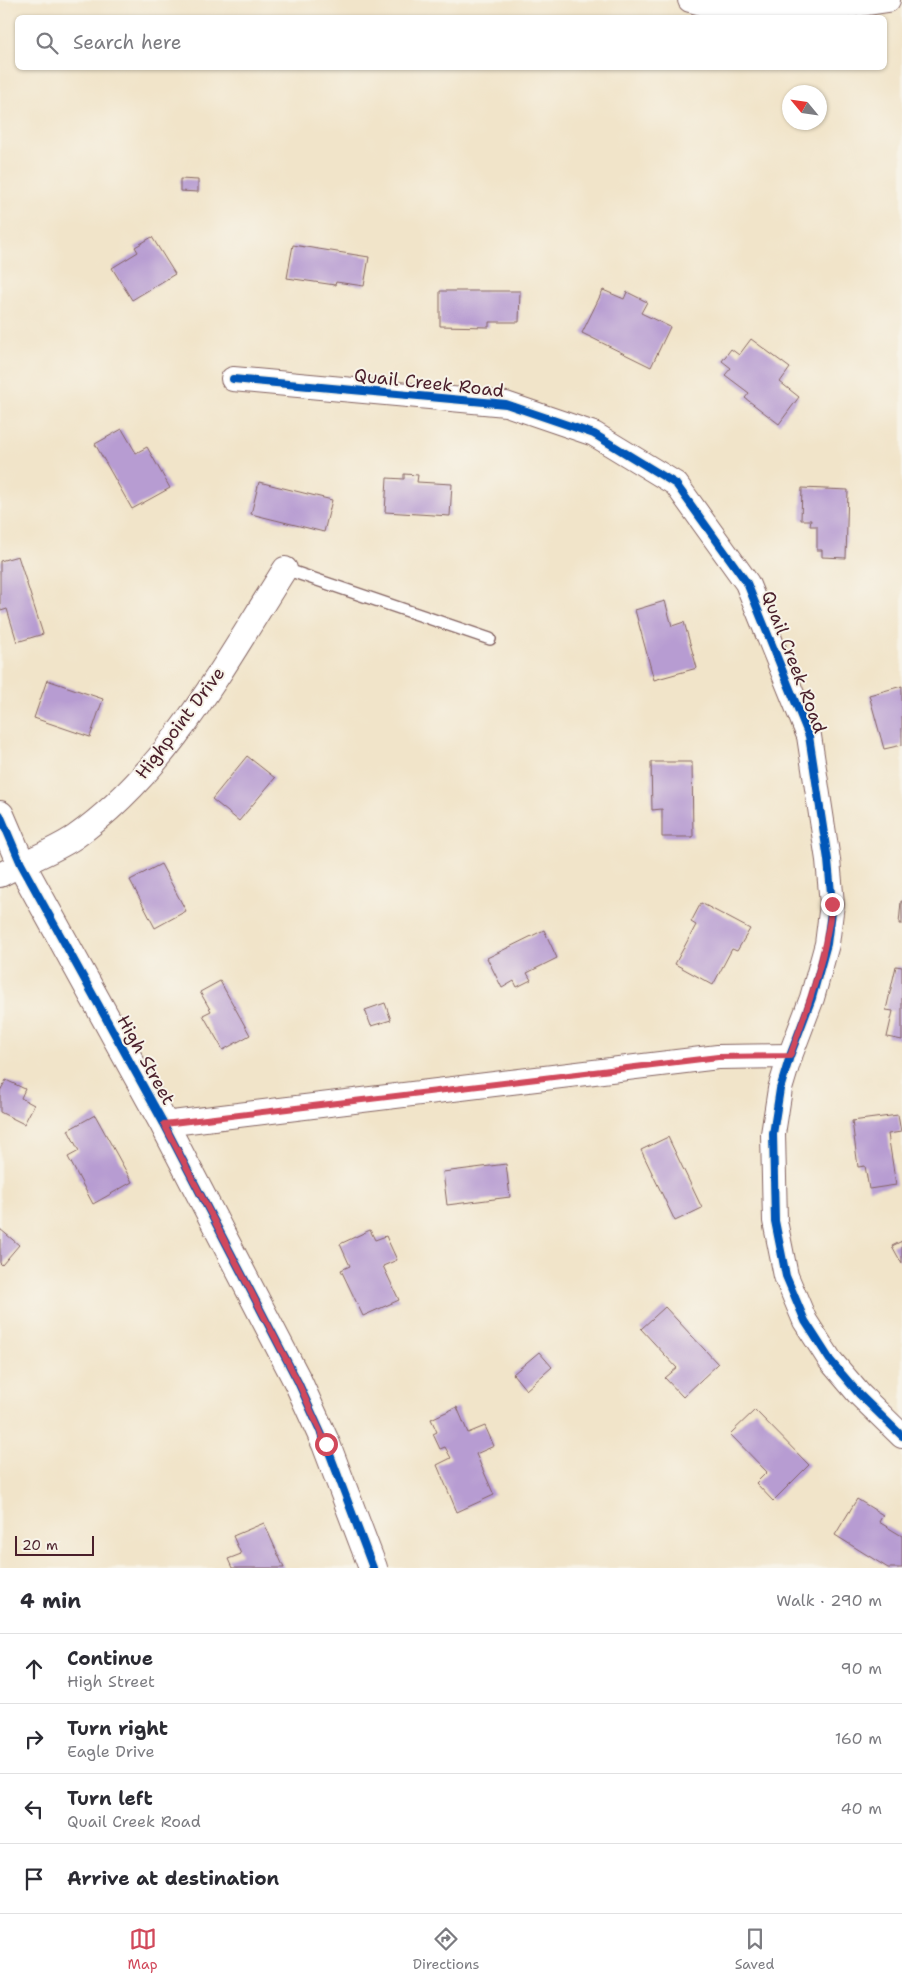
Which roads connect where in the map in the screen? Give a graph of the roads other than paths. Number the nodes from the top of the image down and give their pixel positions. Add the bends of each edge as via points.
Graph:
1 (690, 0) edge
2 (888, 0) edge
3 (233, 379) dead end
4 (285, 569) joint
5 (490, 639) dead end
6 (0, 815) edge
7 (11, 869) edge
8 (790, 1056) junction
9 (164, 1124) junction
10 (902, 1436) edge
11 (373, 1568) edge

1 - 2 street via 705,4 815,11
3 - 8 street, Quail Creek Road via 506,404 594,434 676,484 747,583 809,736 832,904 827,944 812,998
4 - 5 lane
4 - 7 street, Highpoint Drive via 197,706 161,754 116,804 73,838
6 - 7 street, High Street
7 - 9 street, High Street
8 - 9 street via 718,1057
8 - 10 street, Quail Creek Road via 780,1089 773,1134 775,1221 786,1276 805,1321 830,1360 858,1394
9 - 11 street, High Street via 298,1382 326,1444

